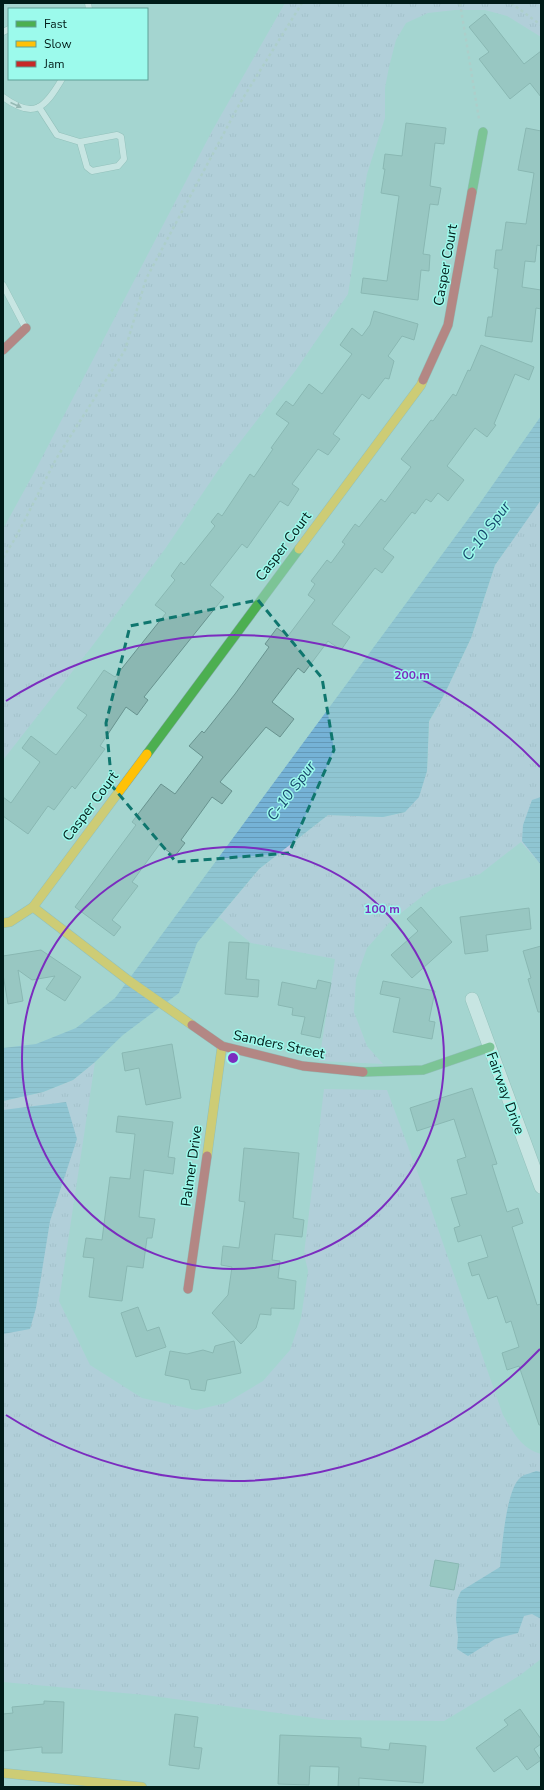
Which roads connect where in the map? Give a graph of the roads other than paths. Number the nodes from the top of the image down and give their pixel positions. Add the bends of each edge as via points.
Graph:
1 (61, 80) edge
2 (3, 97) edge
3 (39, 107) junction
4 (483, 132) road end
5 (80, 142) junction
6 (3, 285) edge
7 (26, 328) joint
8 (3, 350) edge
9 (33, 907) junction
10 (3, 923) edge
11 (472, 998) dead end
12 (222, 1046) junction
13 (490, 1047) junction
14 (541, 1187) edge
15 (188, 1289) dead end
16 (3, 1773) edge
17 (142, 1787) edge

1 - 3 lane via 50,98
2 -> 3 lane via 17,107
3 - 5 lane via 57,135
4 - 9 street, Casper Court via 448,325 421,385
5 - 5 lane via 117,135 121,137 124,159 118,166 92,170 87,167
6 - 7 lane
7 - 8 street
9 - 10 street, Casper Court via 10,922
9 - 12 street, Sanders Street via 165,1008
11 - 13 street, Fairway Drive
12 - 13 street, Sanders Street via 303,1066 368,1073 423,1070
12 - 15 street, Palmer Drive
13 - 14 street, Fairway Drive
16 - 17 street

